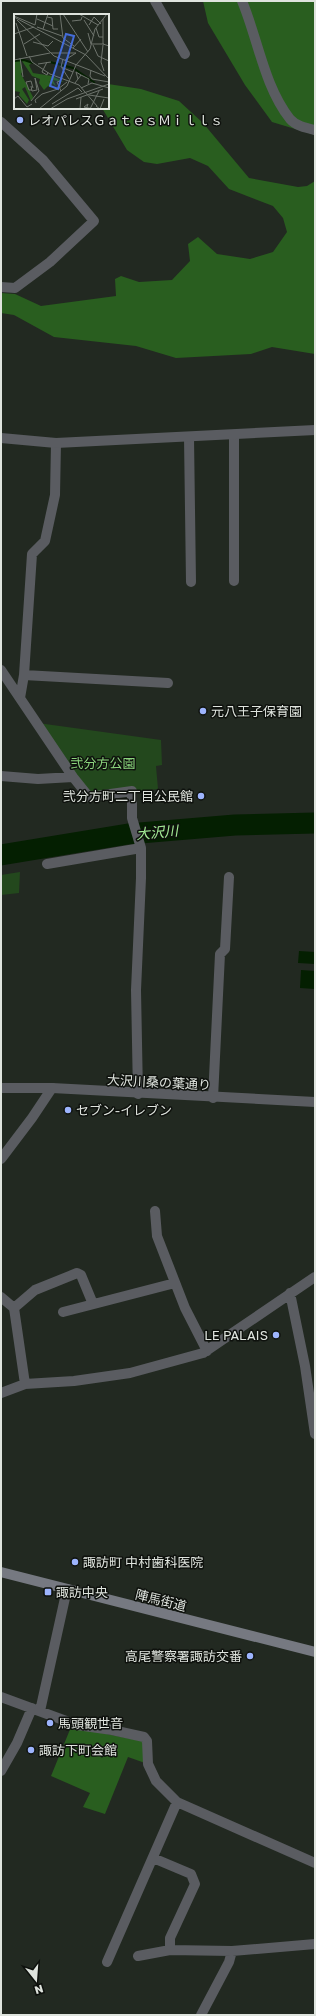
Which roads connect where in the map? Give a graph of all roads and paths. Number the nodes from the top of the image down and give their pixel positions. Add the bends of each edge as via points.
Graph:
1 (155, 1) edge
2 (242, 1) edge
3 (185, 54) dead end
4 (1, 122) edge
5 (315, 130) edge
6 (1, 287) edge
7 (315, 430) edge
8 (234, 435) junction
9 (189, 437) junction
10 (1, 438) edge
11 (56, 443) junction
12 (234, 581) dead end
13 (191, 582) dead end
14 (1, 670) edge
15 (24, 675) junction
16 (168, 683) dead end
17 (20, 698) junction
18 (1, 776) edge
19 (73, 777) junction
20 (140, 846) junction
21 (47, 864) dead end
22 (229, 877) dead end
23 (1, 1088) edge
24 (52, 1088) junction
25 (138, 1094) junction
26 (213, 1098) junction
27 (315, 1102) edge
28 (1, 1160) edge
29 (155, 1211) dead end
30 (315, 1277) edge
31 (175, 1283) junction
32 (290, 1293) junction
33 (1, 1297) edge
34 (93, 1304) junction
35 (14, 1308) junction
36 (63, 1312) dead end
37 (207, 1351) junction
38 (25, 1384) junction
39 (1, 1393) edge
40 (312, 1405) edge
41 (315, 1434) edge
42 (1, 1572) edge
43 (66, 1589) junction
44 (315, 1652) edge
45 (1, 1697) edge
46 (36, 1710) junction
47 (1, 1771) edge
48 (177, 1802) junction
49 (153, 1858) junction
50 (315, 1863) edge
51 (315, 1944) edge
52 (170, 1950) junction
53 (232, 1951) junction
54 (138, 1956) dead end
55 (107, 1962) dead end
56 (201, 2015) edge

1 - 3 street
2 - 5 street via 272,88 291,120
4 - 6 street via 43,160 94,220 50,262 14,288
7 - 8 street
8 - 9 street
8 - 12 street
9 - 11 street
9 - 13 street
10 - 11 street
11 - 15 street via 55,495 45,541 32,554
14 - 17 street
15 - 16 street
15 - 17 street
17 - 19 street
18 - 19 street via 38,780
19 - 20 street via 89,797 132,791 132,818
20 - 21 street
20 - 25 street via 136,990
22 - 26 street via 225,948 220,954
23 - 24 street, 大沢川桑の葉通り
24 - 25 street, 大沢川桑の葉通り
24 - 28 street
25 - 26 street, 大沢川桑の葉通り
26 - 27 street, 大沢川桑の葉通り
29 - 31 street via 157,1236
30 - 32 street
31 - 34 street
31 - 37 street
32 - 37 street
32 - 40 street
33 - 35 street
34 - 35 street via 81,1275 77,1273 35,1290
34 - 36 street
35 - 38 street
37 - 38 street via 130,1373 74,1381
38 - 39 street
40 - 41 street
42 - 43 main road, 陣馬街道
43 - 44 main road, 陣馬街道
43 - 46 street
45 - 46 street
46 - 47 street
46 - 48 street via 77,1725 144,1737 147,1741 148,1764 156,1781
48 - 49 street
48 - 50 street
49 - 52 street via 191,1874 194,1878 195,1884 170,1938
49 - 55 street
51 - 53 street
52 - 53 street
52 - 54 street
53 - 56 street via 229,1962

